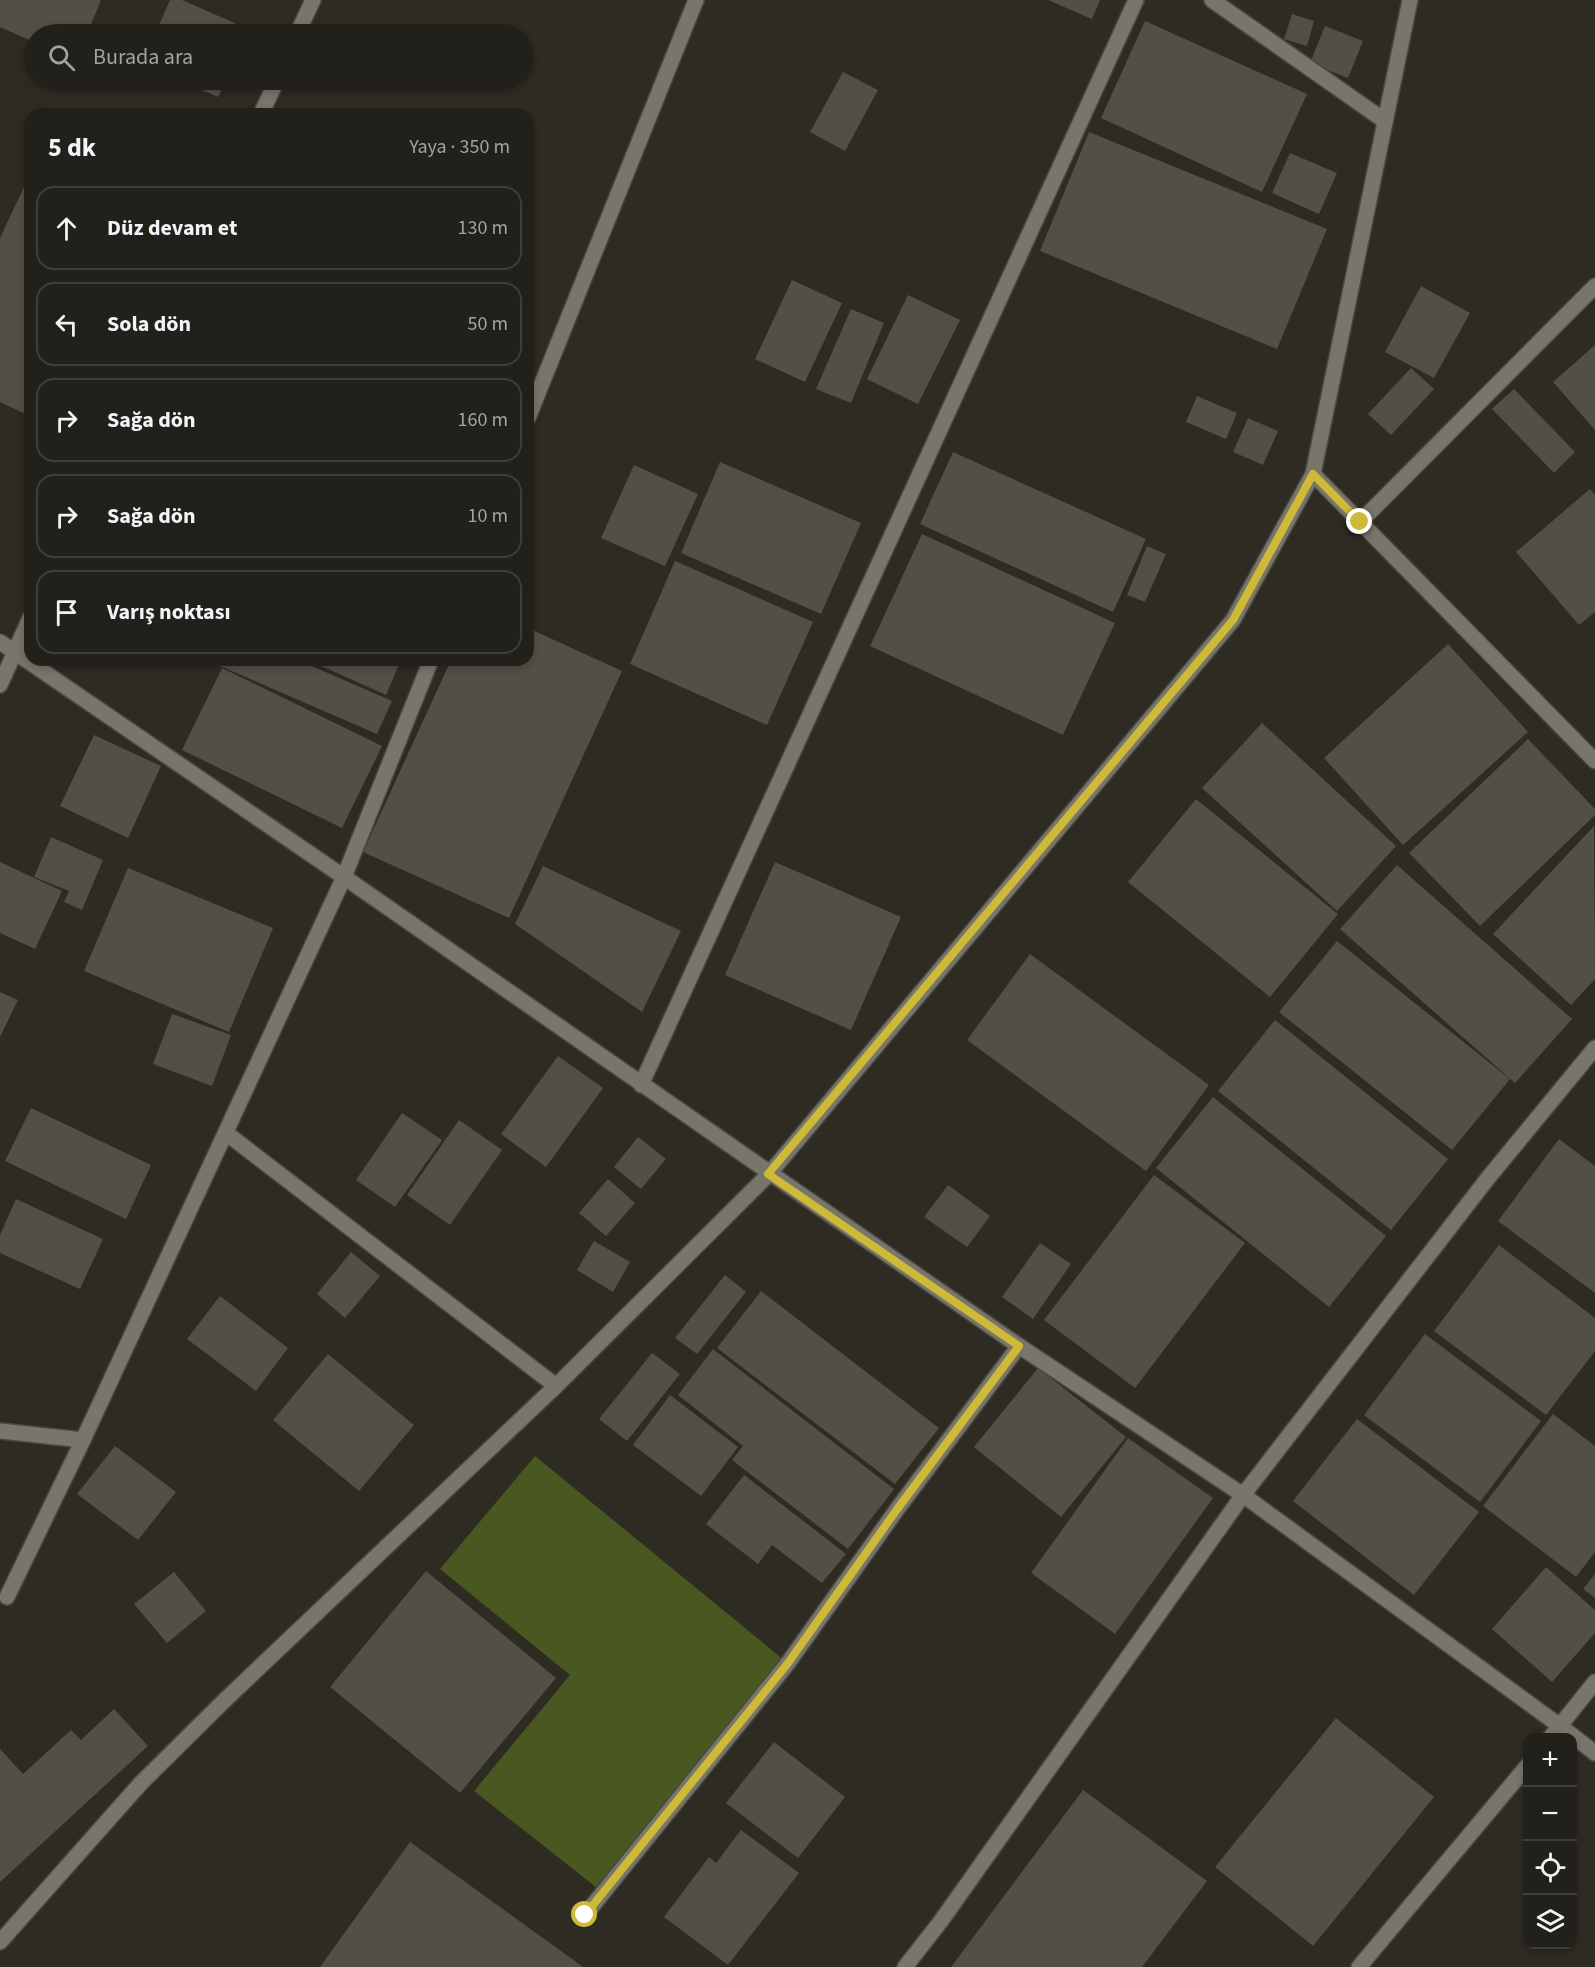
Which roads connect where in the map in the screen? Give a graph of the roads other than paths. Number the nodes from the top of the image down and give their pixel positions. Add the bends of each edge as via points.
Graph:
1 (313, 0) edge
2 (696, 0) edge
3 (1136, 0) edge
4 (1212, 0) edge
5 (1410, 0) edge
6 (302, 24) edge
7 (272, 90) edge
8 (264, 108) edge
9 (1385, 121) junction
10 (1595, 286) edge
11 (534, 403) edge
12 (1313, 474) junction
13 (1360, 522) junction
14 (24, 631) edge
15 (0, 642) edge
16 (14, 652) junction
17 (24, 659) edge
18 (35, 666) edge
19 (429, 666) edge
20 (0, 685) edge
21 (1595, 761) edge
22 (344, 877) junction
23 (1595, 1048) edge
24 (641, 1085) junction
25 (226, 1133) junction
26 (768, 1174) junction
27 (1019, 1346) junction
28 (556, 1386) junction
29 (0, 1431) edge
30 (83, 1440) junction
31 (1243, 1494) junction
32 (7, 1598) dead end
33 (1595, 1682) edge
34 (1555, 1732) edge
35 (1595, 1753) edge
36 (1523, 1770) edge
37 (585, 1915) dead end
38 (0, 1942) edge
39 (905, 1967) edge
40 (1359, 1967) edge

1 - 6 street
2 - 11 street
3 - 24 street
4 - 9 street
5 - 9 street
7 - 8 street
9 - 12 street
10 - 13 street
12 - 13 street
12 - 26 street via 1233,620
13 - 21 street
14 - 16 street
15 - 16 street
16 - 17 street
16 - 20 street
18 - 22 street
19 - 22 street
22 - 24 street
22 - 25 street
23 - 31 street via 1488,1178
24 - 26 street
25 - 28 street
25 - 30 street
26 - 27 street
26 - 28 street
27 - 31 street
27 - 37 street via 788,1663
28 - 38 street via 141,1783
29 - 30 street
30 - 32 street
31 - 34 street
31 - 39 street via 941,1922
33 - 34 street
34 - 35 street
36 - 40 street

